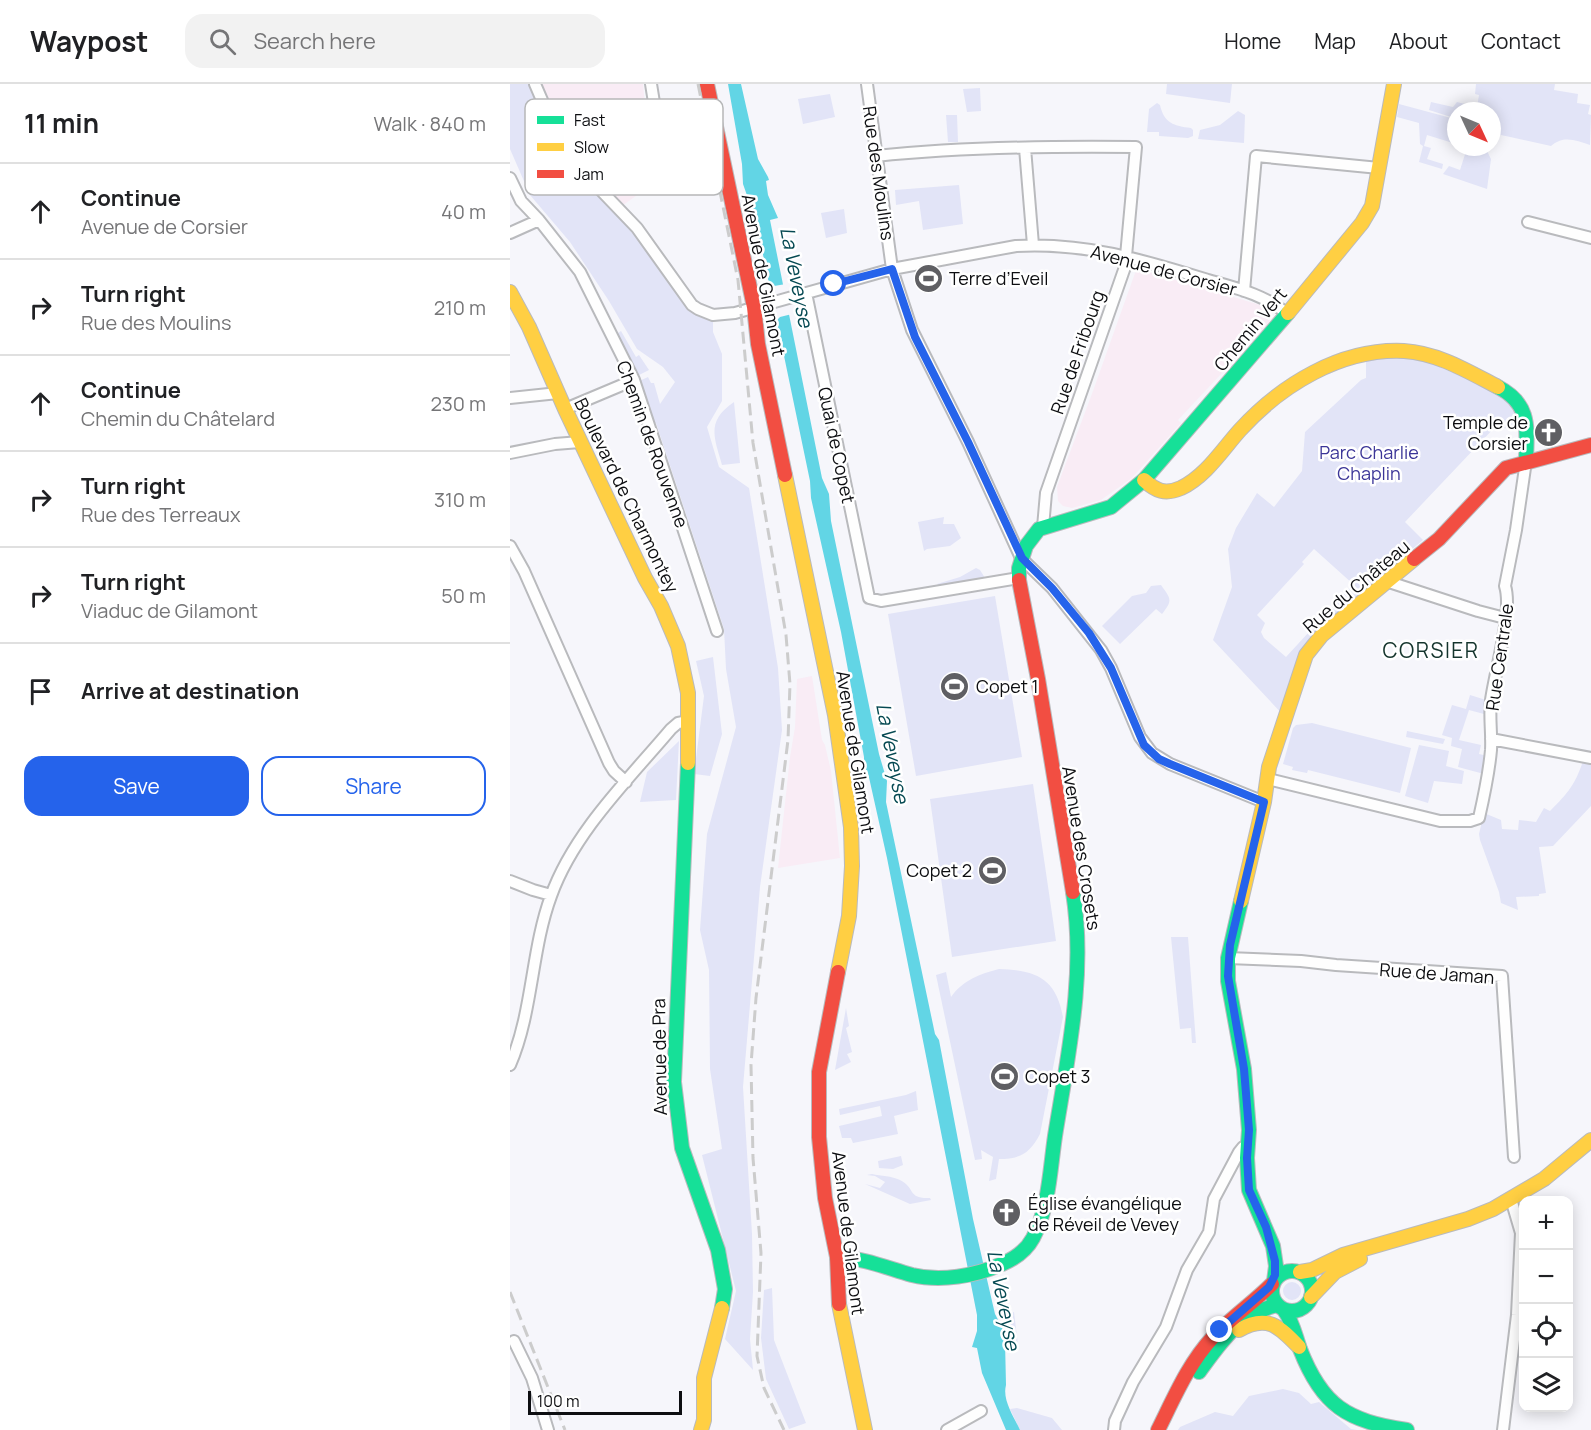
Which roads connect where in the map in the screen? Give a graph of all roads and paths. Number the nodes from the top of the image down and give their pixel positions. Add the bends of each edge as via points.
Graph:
1 (535, 84) edge
2 (651, 84) edge
3 (707, 84) edge
4 (867, 84) edge
5 (1394, 84) edge
6 (542, 99) edge
7 (653, 99) edge
8 (710, 99) edge
9 (1025, 148) junction
10 (723, 154) edge
11 (876, 156) junction
12 (1379, 168) junction
13 (510, 178) edge
14 (606, 195) edge
15 (539, 220) junction
16 (1528, 222) dead end
17 (510, 233) edge
18 (1591, 237) edge
19 (1033, 245) junction
20 (1126, 257) junction
21 (892, 269) junction
22 (1244, 291) junction
23 (510, 292) edge
24 (801, 295) junction
25 (758, 306) junction
26 (1287, 314) junction
27 (634, 380) junction
28 (558, 393) junction
29 (510, 398) edge
30 (565, 410) junction
31 (580, 442) junction
32 (1590, 445) edge
33 (510, 453) edge
34 (1526, 461) junction
35 (1144, 480) junction
36 (1043, 527) junction
37 (510, 546) edge
38 (1022, 558) junction
39 (1019, 578) junction
40 (1389, 582) junction
41 (1505, 618) junction
42 (717, 631) dead end
43 (689, 721) junction
44 (1491, 739) junction
45 (1591, 758) edge
46 (1268, 779) junction
47 (626, 782) junction
48 (1264, 802) junction
49 (510, 881) edge
50 (551, 895) junction
51 (1228, 958) junction
52 (510, 1065) edge
53 (1591, 1140) edge
54 (1247, 1146) junction
55 (1514, 1157) dead end
56 (1512, 1199) junction
57 (1481, 1214) junction
58 (1273, 1246) junction
59 (837, 1257) junction
60 (1298, 1272) junction
61 (1273, 1283) junction
62 (1310, 1300) junction
63 (1280, 1308) junction
64 (514, 1341) dead end
65 (1300, 1349) junction
66 (1210, 1351) junction
67 (981, 1411) dead end
68 (704, 1426) edge
69 (548, 1430) edge
70 (865, 1430) edge
71 (947, 1430) edge
72 (1114, 1430) edge
73 (1158, 1430) edge
74 (1407, 1430) edge
75 (1503, 1430) edge

1 - 6 street, Avenue de Corsier
2 - 7 street
3 - 8 street, Avenue de Gilamont
4 - 11 street, Rue des Moulins
5 - 12 street, Chemin Vert
9 - 11 street
9 - 19 street
9 - 20 street, Rue de Fribourg via 1136,147
10 - 25 street, Avenue de Gilamont
11 - 21 street, Rue des Moulins
12 - 22 street via 1256,156
12 - 26 street, Chemin Vert via 1369,213
13 - 15 street, Chemin de Rouvenne via 521,201
14 - 25 street, Avenue de Corsier via 644,236 698,309 713,315
15 - 17 street
15 - 27 street, Chemin de Rouvenne via 580,272
16 - 18 street
19 - 20 street, Avenue de Corsier via 1065,245
19 - 21 street, Avenue de Corsier
20 - 22 street, Avenue de Corsier
20 - 36 street, Rue de Fribourg via 1046,493
21 - 24 street, Avenue de Corsier
21 - 38 street, Rue des Moulins via 915,337
22 - 26 street, Avenue de Corsier via 1275,304
23 - 28 street, Boulevard de Charmontey
24 - 25 street, Avenue de Corsier
24 - 39 street, Quai de Copet via 869,598 881,601
25 - 59 street, Avenue de Gilamont via 758,344 835,715 851,827 849,916 819,1072 822,1172
26 - 35 street, Chemin Vert
27 - 30 street
27 - 42 street, Chemin de Rouvenne
28 - 29 street
28 - 30 street, Boulevard de Charmontey
30 - 31 street, Boulevard de Charmontey
31 - 33 street
31 - 43 street, Boulevard de Charmontey via 678,646 688,693
32 - 34 street, Rue du Château
34 - 35 street via 1526,413 1517,399 1502,388 1427,354 1399,351 1362,354 1340,361 1293,386 1261,409 1206,468 1179,488 1164,492
34 - 40 street, Rue du Château via 1506,468 1439,539
34 - 41 street, Rue Centrale via 1505,586
35 - 36 street, Chemin Vert via 1111,507
36 - 38 street via 1031,537
37 - 47 street via 609,764
38 - 39 street, Avenue des Crosets
38 - 48 street via 1052,588 1101,650 1140,737 1152,753
39 - 59 street, Avenue des Crosets via 1078,928 1076,1010 1044,1209 1025,1250 1008,1262 954,1276 923,1277 867,1259
40 - 41 street
40 - 46 street, Rue du Château via 1322,635 1306,655
41 - 44 street, Rue Centrale via 1491,699
43 - 47 street via 671,729
43 - 68 street, Avenue de Pra via 674,1082 682,1148 718,1250 724,1289 704,1378
44 - 45 street
44 - 46 street, Rue Centrale via 1479,818 1470,820 1440,821
46 - 48 street, Rue du Château
47 - 50 street via 585,835
48 - 51 street, Rue du Château
49 - 50 street
50 - 52 street
51 - 54 street, Rue du Château via 1244,1069
51 - 55 street, Rue de Jaman via 1502,976
53 - 56 street via 1544,1179
54 - 58 street, Rue du Château via 1249,1190
54 - 72 street via 1239,1152 1214,1199 1209,1232 1187,1270 1166,1327 1133,1382
56 - 57 street
56 - 75 street via 1521,1233 1517,1315
57 - 60 street
57 - 62 street via 1449,1235 1405,1244 1346,1265 1330,1276
58 - 60 street via 1284,1262
58 - 61 street
59 - 70 street, Avenue de Gilamont via 837,1293
60 - 61 street via 1284,1272
60 - 62 street via 1310,1282
61 - 63 street via 1272,1297
61 - 66 street via 1226,1323
62 - 63 street via 1297,1311
62 - 65 street via 1302,1324
63 - 65 street via 1288,1316
63 - 66 street via 1263,1308 1248,1315
64 - 69 street via 532,1378
65 - 66 street via 1280,1327 1262,1322 1244,1327
65 - 74 street via 1314,1380 1336,1407 1365,1423
66 - 73 street via 1175,1395
67 - 71 street

